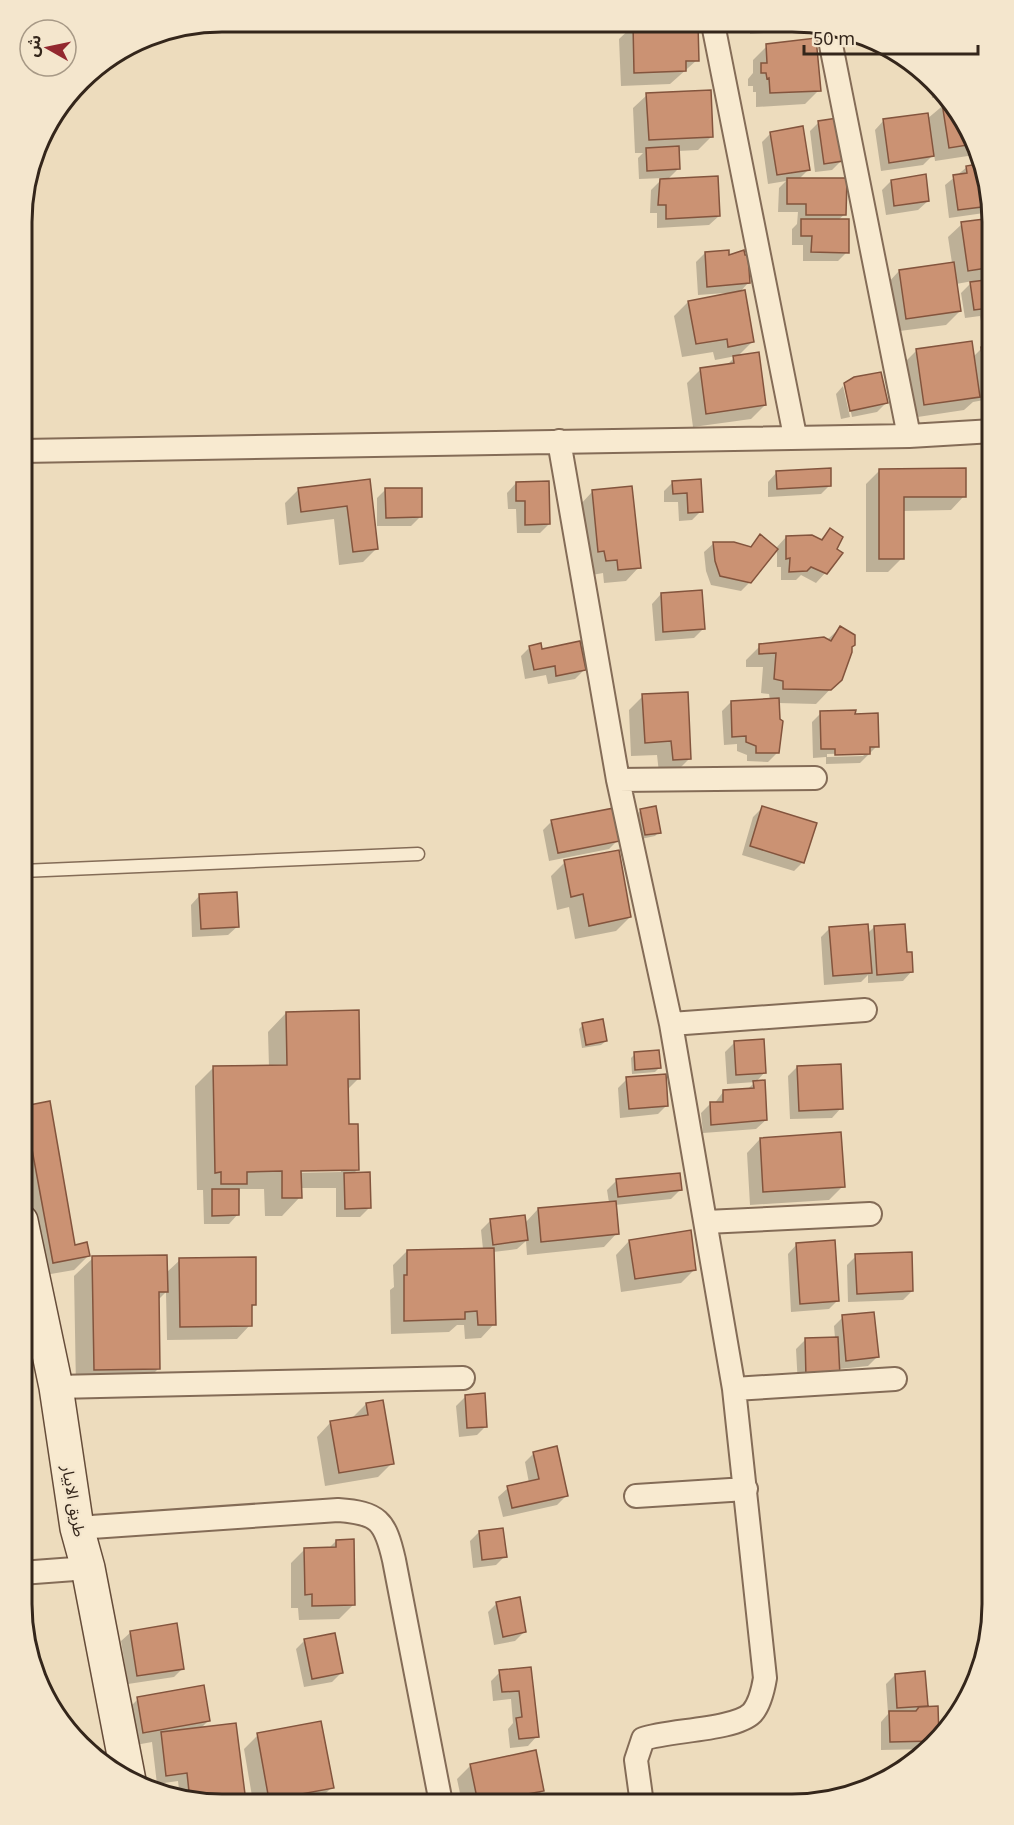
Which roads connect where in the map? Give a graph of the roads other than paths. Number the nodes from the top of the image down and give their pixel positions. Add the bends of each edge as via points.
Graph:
1 (715, 32) edge
2 (829, 35) edge
3 (982, 432) edge
4 (795, 436) junction
5 (909, 436) junction
6 (559, 441) junction
7 (32, 451) edge
8 (815, 778) dead end
9 (618, 780) junction
10 (418, 854) dead end
11 (32, 871) edge
12 (866, 1010) dead end
13 (671, 1024) junction
14 (870, 1214) dead end
15 (706, 1222) junction
16 (32, 1273) edge
17 (463, 1378) dead end
18 (895, 1379) dead end
19 (56, 1387) junction
20 (734, 1389) junction
21 (746, 1489) junction
22 (636, 1496) dead end
23 (77, 1528) junction
24 (88, 1568) junction
25 (32, 1571) edge
26 (117, 1762) edge
27 (439, 1794) edge
28 (641, 1794) edge

1 - 4 street
2 - 5 street
3 - 5 street
4 - 5 street
4 - 6 street
6 - 7 street
6 - 9 street
8 - 9 street
9 - 13 street
10 - 11 lane
12 - 13 street
13 - 15 street
14 - 15 street
15 - 20 street
16 - 19 main road, طريق الابيار
17 - 19 street
18 - 20 street
19 - 23 main road, طريق الابيار
20 - 21 street
21 - 22 street
21 - 28 street via 765,1678 761,1697 752,1713 739,1721 643,1739 636,1760
23 - 24 main road, طريق الابيار
23 - 27 street via 338,1510 378,1518 391,1544
24 - 25 street
24 - 26 main road, طريق الابيار

